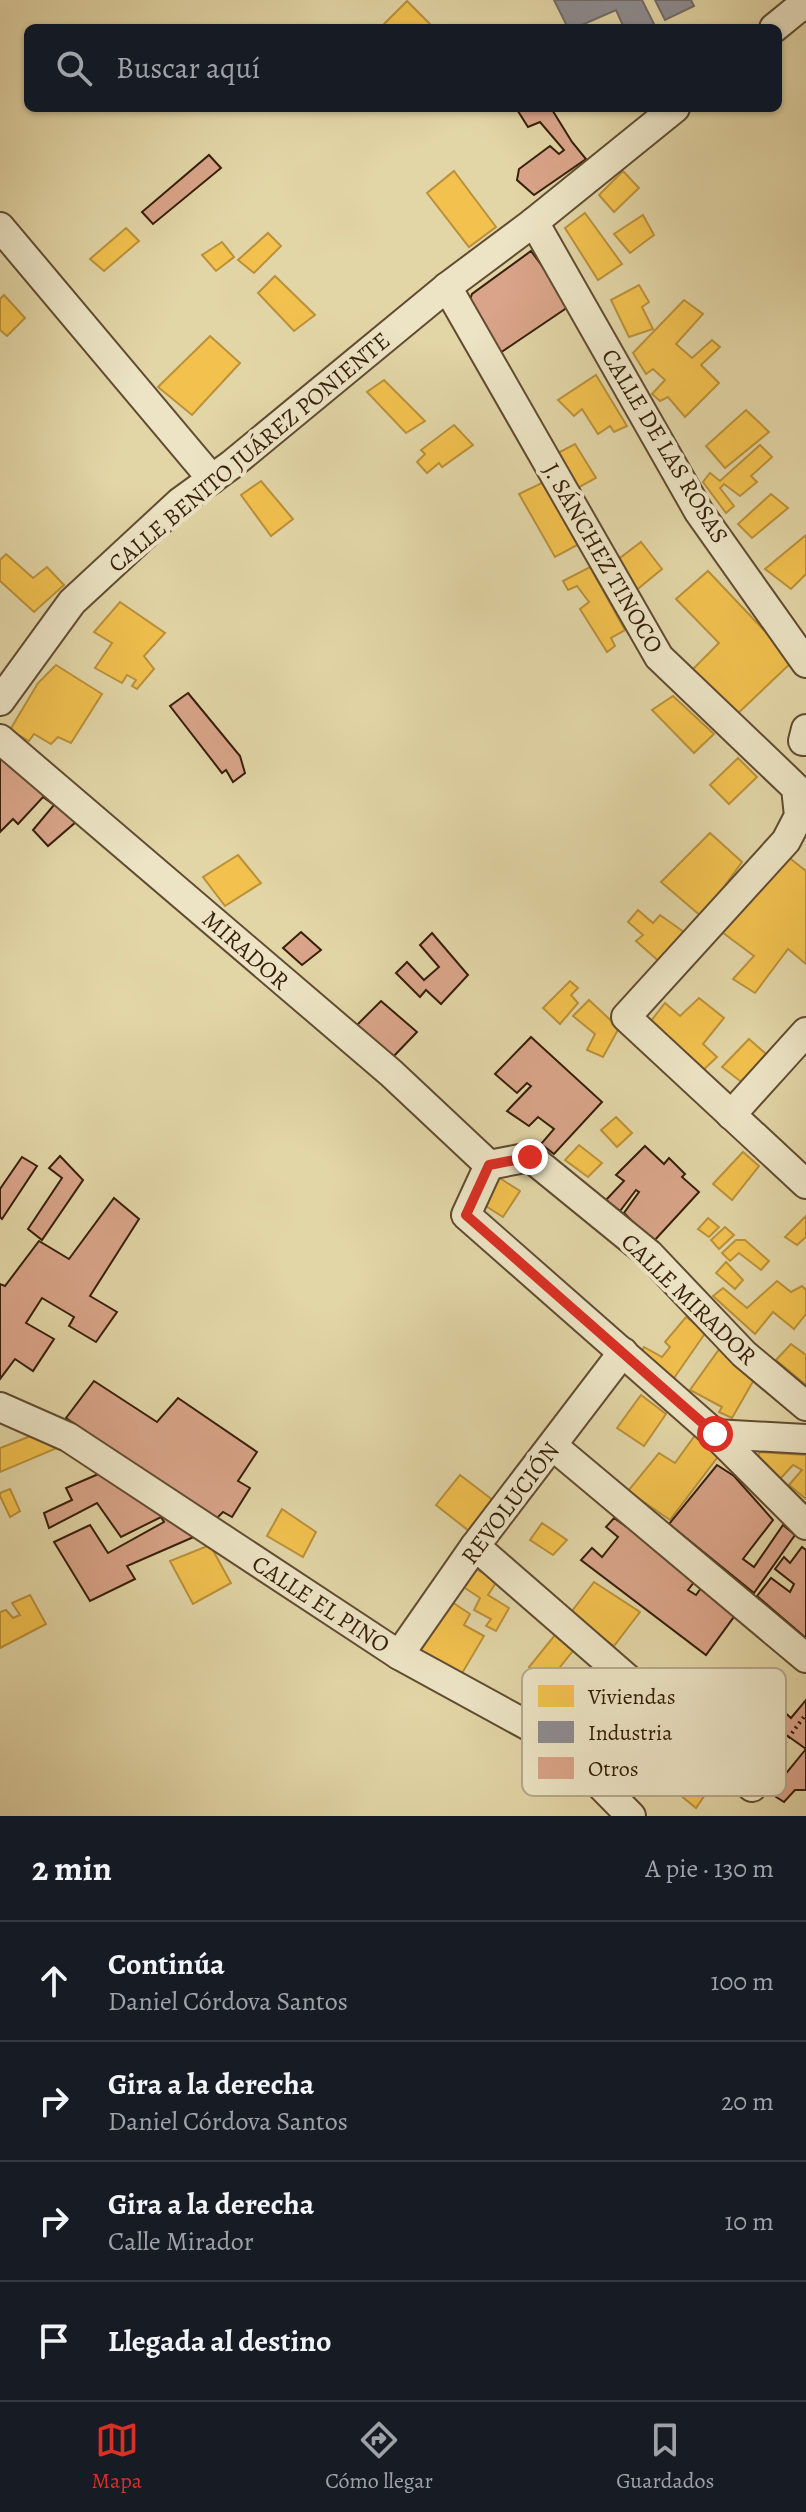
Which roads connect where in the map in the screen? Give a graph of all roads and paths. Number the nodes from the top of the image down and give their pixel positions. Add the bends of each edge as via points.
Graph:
1 (806, 2) edge
2 (779, 24) edge
3 (670, 112) edge
4 (534, 222) junction
5 (0, 227) edge
6 (447, 287) junction
7 (212, 479) junction
8 (806, 663) edge
9 (0, 701) edge
10 (0, 739) edge
11 (806, 1032) edge
12 (731, 1115) junction
13 (489, 1165) junction
14 (806, 1184) edge
15 (623, 1352) junction
16 (806, 1406) edge
17 (0, 1407) edge
18 (715, 1434) junction
19 (806, 1439) edge
20 (553, 1446) junction
21 (806, 1525) edge
22 (475, 1546) junction
23 (399, 1655) junction
24 (806, 1658) edge
25 (615, 1668) edge
26 (806, 1714) edge
27 (522, 1722) edge
28 (786, 1741) edge
29 (611, 1796) edge
30 (631, 1816) edge

1 - 2 street
3 - 4 street, CALLE BENITO JUÁREZ PONIENTE
4 - 6 street, CALLE BENITO JUÁREZ PONIENTE
4 - 8 street, CALLE DE LAS ROSAS via 699,512
5 - 7 street
6 - 7 street, CALLE BENITO JUÁREZ PONIENTE
6 - 12 street, J. SÁNCHEZ TINOCO via 659,657 796,788 799,816 786,841 626,1017
7 - 9 street, CALLE BENITO JUÁREZ PONIENTE via 72,602
10 - 13 street, MIRADOR via 391,1073
11 - 12 street
12 - 14 street, J. SÁNCHEZ TINOCO
13 - 15 street via 466,1215
13 - 16 street, CALLE MIRADOR via 530,1157 649,1254 744,1354
15 - 18 street
15 - 20 street, REVOLUCIÓN
17 - 23 street, CALLE EL PINO via 68,1437
18 - 19 street
18 - 21 street
20 - 22 street, REVOLUCIÓN
20 - 24 street
22 - 23 street, REVOLUCIÓN
22 - 25 street
23 - 27 street, CALLE EL PINO
26 - 28 path
29 - 30 street, CALLE EL PINO

